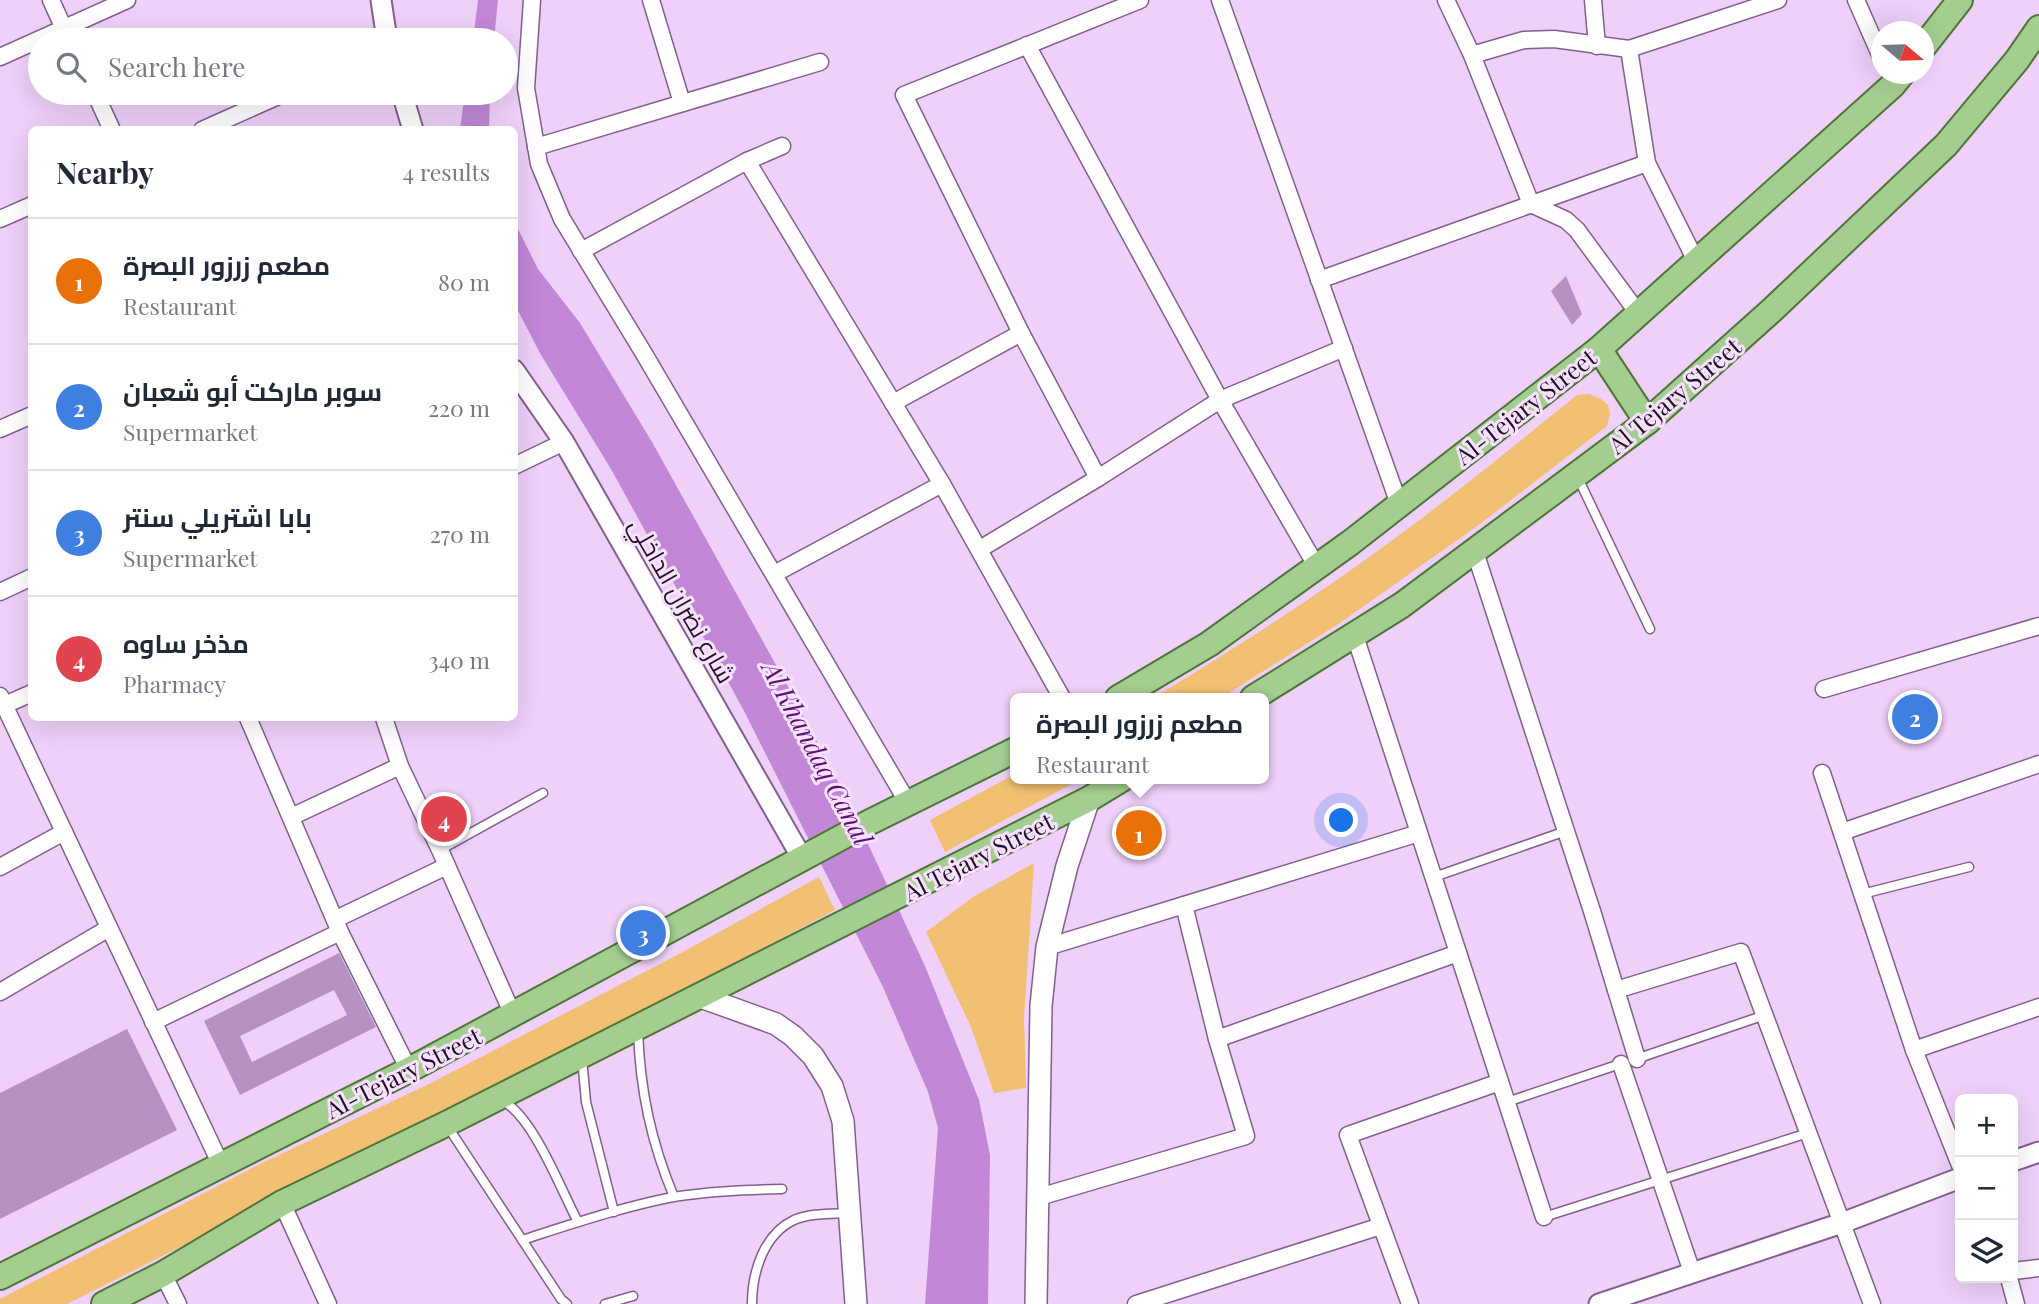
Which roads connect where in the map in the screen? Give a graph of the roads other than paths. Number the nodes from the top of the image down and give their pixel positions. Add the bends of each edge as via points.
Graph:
1 (51, 0) edge
2 (127, 0) edge
3 (381, 0) edge
4 (532, 0) edge
5 (651, 0) edge
6 (1140, 0) edge
7 (1220, 0) edge
8 (1446, 0) edge
9 (1593, 0) edge
10 (1778, 0) edge
11 (1856, 0) edge
12 (1960, 0) edge
13 (64, 28) edge
14 (78, 28) edge
15 (385, 28) edge
16 (2039, 28) edge
17 (1934, 32) edge
18 (1871, 35) edge
19 (1027, 46) junction
20 (1597, 46) junction
21 (28, 47) edge
22 (1629, 49) junction
23 (1472, 55) junction
24 (0, 57) edge
25 (820, 62) dead end
26 (1886, 84) edge
27 (682, 103) junction
28 (101, 105) edge
29 (258, 105) edge
30 (406, 105) edge
31 (110, 126) edge
32 (211, 126) edge
33 (412, 126) edge
34 (782, 146) dead end
35 (536, 147) junction
36 (747, 162) junction
37 (1647, 163) junction
38 (1531, 204) junction
39 (28, 207) edge
40 (0, 219) edge
41 (581, 251) junction
42 (1696, 261) junction
43 (1319, 280) junction
44 (1638, 313) junction
45 (1021, 333) junction
46 (1344, 348) junction
47 (1599, 349) junction
48 (518, 376) edge
49 (1220, 400) junction
50 (893, 403) junction
51 (28, 417) edge
52 (1647, 422) junction
53 (0, 429) edge
54 (564, 442) junction
55 (518, 464) edge
56 (1576, 475) junction
57 (1098, 478) junction
58 (942, 484) junction
59 (1399, 504) junction
60 (980, 549) junction
61 (1475, 552) junction
62 (1317, 567) junction
63 (774, 574) junction
64 (28, 580) edge
65 (0, 592) edge
66 (2039, 626) edge
67 (1650, 629) dead end
68 (1355, 636) junction
69 (1824, 689) dead end
70 (1059, 693) edge
71 (1126, 693) edge
72 (1261, 693) edge
73 (28, 694) edge
74 (1, 703) edge
75 (250, 721) edge
76 (385, 721) edge
77 (1010, 752) edge
78 (2039, 764) edge
79 (400, 766) junction
80 (1822, 773) dead end
81 (1114, 784) edge
82 (543, 793) dead end
83 (1089, 799) junction
84 (908, 803) junction
85 (291, 817) junction
86 (1566, 831) junction
87 (64, 832) junction
88 (1842, 832) junction
89 (1419, 833) junction
90 (440, 850) junction
91 (802, 858) junction
92 (447, 866) junction
93 (0, 867) edge
94 (1969, 867) dead end
95 (1434, 877) junction
96 (1862, 894) junction
97 (1184, 905) junction
98 (338, 926) junction
99 (109, 928) junction
100 (1047, 947) junction
101 (1458, 953) junction
102 (1616, 990) junction
103 (0, 992) edge
104 (698, 996) junction
105 (2039, 1007) edge
106 (513, 1015) junction
107 (1765, 1015) junction
108 (153, 1022) junction
109 (638, 1027) junction
110 (1217, 1039) junction
111 (1914, 1050) junction
112 (582, 1055) junction
113 (1629, 1061) junction
114 (409, 1070) junction
115 (1500, 1082) junction
116 (497, 1098) junction
117 (1507, 1102) junction
118 (446, 1124) junction
119 (1808, 1133) junction
120 (2039, 1152) edge
121 (1957, 1157) edge
122 (2018, 1159) edge
123 (221, 1165) junction
124 (1660, 1180) junction
125 (1955, 1180) edge
126 (782, 1189) dead end
127 (674, 1197) junction
128 (1039, 1197) junction
129 (282, 1203) junction
130 (614, 1212) junction
131 (849, 1213) junction
132 (1544, 1217) joint
133 (578, 1222) junction
134 (1842, 1223) junction
135 (1381, 1226) junction
136 (522, 1240) junction
137 (2039, 1268) edge
138 (2018, 1270) edge
139 (1692, 1272) junction
140 (163, 1274) junction
141 (0, 1278) edge
142 (2010, 1283) edge
143 (633, 1296) dead end
144 (104, 1304) edge
145 (178, 1304) edge
146 (328, 1304) edge
147 (567, 1304) edge
148 (605, 1304) edge
149 (752, 1304) edge
150 (856, 1304) edge
151 (1036, 1304) edge
152 (1136, 1304) edge
153 (1410, 1304) edge
154 (1599, 1304) edge
155 (1872, 1304) edge
156 (2016, 1304) edge

1 - 13 street
2 - 14 street
3 - 15 street
4 - 35 street via 526,88
5 - 27 street
6 - 19 street
7 - 43 street
8 - 23 street
9 - 20 street
10 - 22 street
11 - 18 street
12 - 17 main road
16 - 52 main road, Al Tejary Street via 1946,145
19 - 45 street via 904,95
19 - 49 street
20 - 22 street
20 - 23 street via 1524,40
21 - 24 street
22 - 37 street
23 - 38 street
25 - 27 street
26 - 42 main road, Al-Tejary Street
27 - 35 street
28 - 31 street
29 - 32 street
30 - 33 street
34 - 36 street
35 - 41 street via 562,219
36 - 41 street
36 - 50 street
37 - 38 street
37 - 42 street
38 - 43 street
38 - 44 street via 1577,230
39 - 40 street
41 - 63 street
42 - 44 main road, Al-Tejary Street
43 - 46 street
44 - 47 main road, Al-Tejary Street
45 - 50 street
45 - 57 street
46 - 49 street
46 - 59 street
47 - 52 main road
47 - 59 main road, Al-Tejary Street
48 - 54 street, شارع نضران الداخلي
49 - 57 street
49 - 62 street
50 - 58 street
51 - 53 street
52 - 56 main road, Al Tejary Street
54 - 55 street
54 - 91 street, شارع نضران الداخلي
56 - 61 main road, Al Tejary Street
56 - 67 lane
57 - 60 street
58 - 60 street
58 - 63 street
59 - 62 main road, Al-Tejary Street
60 - 70 street
61 - 68 main road, Al Tejary Street
61 - 86 street
62 - 71 main road, Al-Tejary Street via 1209,644
63 - 84 street
64 - 65 street
66 - 69 street
68 - 72 main road, Al Tejary Street
68 - 89 street
73 - 74 street
74 - 87 street
75 - 85 street
76 - 79 street
77 - 84 main road
78 - 88 street
79 - 85 street
79 - 90 street
80 - 88 street
81 - 83 main road, Al Tejary Street
82 - 90 lane
83 - 100 main road
83 - 104 main road, Al Tejary Street
84 - 91 main road
85 - 98 street
86 - 95 lane
86 - 102 street
87 - 93 street
87 - 99 street
88 - 96 street
89 - 95 street
89 - 97 street
90 - 92 street
91 - 106 main road, Al-Tejary Street
92 - 98 street
92 - 106 street
94 - 96 lane
95 - 101 street
96 - 111 street
97 - 100 street
97 - 110 street
98 - 108 street
98 - 114 street
99 - 103 street
99 - 108 street
100 - 128 main road via 1041,1006
101 - 110 street
101 - 115 street
102 - 107 street via 1741,952
102 - 113 street
104 - 109 main road
104 - 131 main road via 776,1024 813,1056 832,1086 843,1121
105 - 111 street
106 - 114 main road, Al-Tejary Street
107 - 113 lane
107 - 119 street
108 - 123 street
109 - 112 main road
109 - 127 lane via 645,1109
110 - 128 street via 1246,1136
111 - 121 street
112 - 116 main road
112 - 130 lane via 586,1102
113 - 117 lane
113 - 124 street
114 - 123 main road, Al-Tejary Street
115 - 117 street
115 - 135 street via 1348,1135
116 - 118 main road
116 - 133 lane via 530,1128
117 - 132 street
118 - 129 main road
118 - 136 lane
119 - 124 lane
119 - 134 street
120 - 122 street
123 - 141 main road, Al-Tejary Street
124 - 132 lane
124 - 139 street
125 - 134 street
126 - 127 lane
127 - 130 lane
128 - 151 main road
129 - 140 main road
129 - 146 street
130 - 133 lane
131 - 149 lane via 804,1217 781,1228 769,1240 759,1262
131 - 150 main road
133 - 136 lane
134 - 139 street
134 - 155 street
135 - 152 street
135 - 153 street
136 - 147 lane
137 - 138 street
139 - 154 street
140 - 144 main road
140 - 145 street
142 - 156 street
143 - 148 lane

